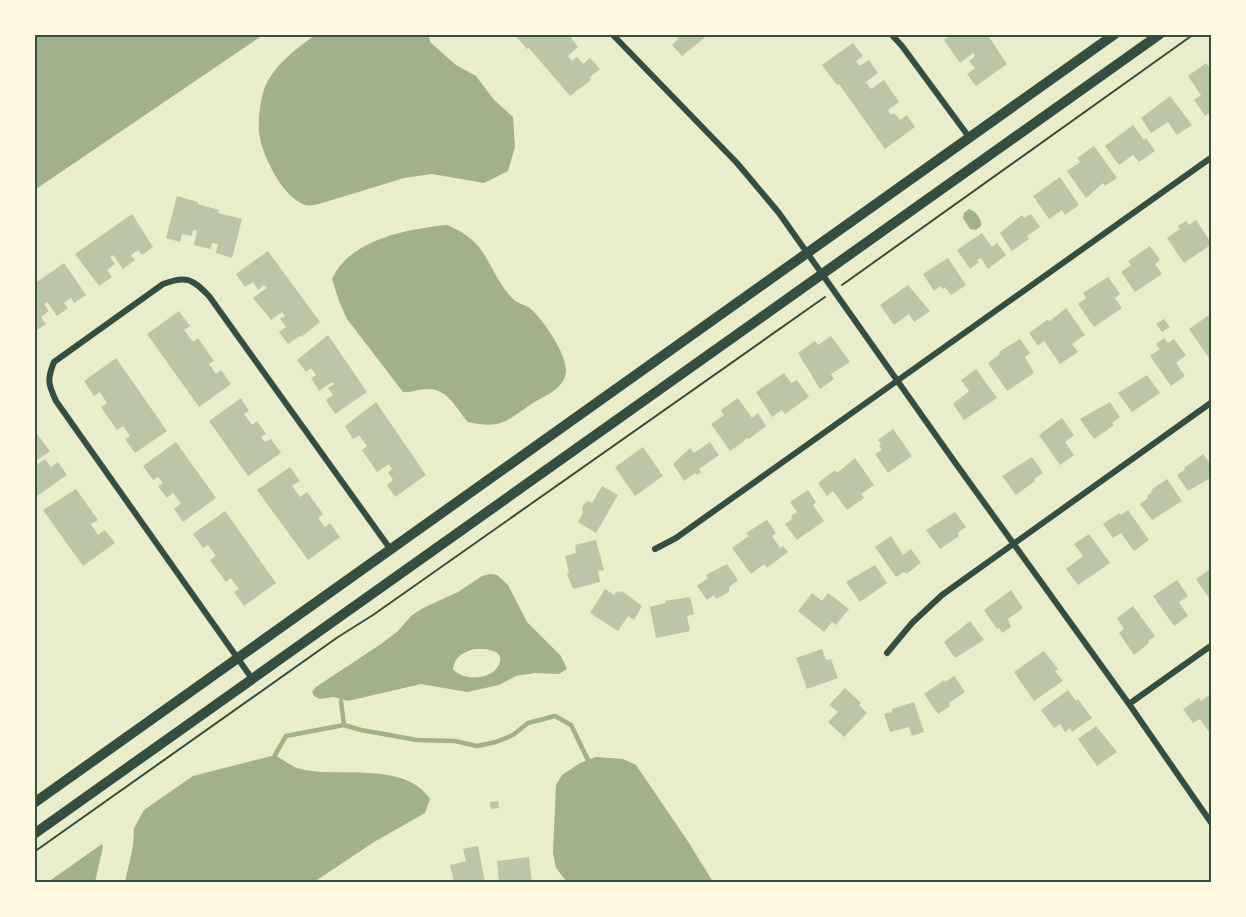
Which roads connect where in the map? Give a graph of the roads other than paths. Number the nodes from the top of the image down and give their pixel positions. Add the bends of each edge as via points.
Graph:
1 (612, 34) edge
2 (891, 34) edge
3 (1115, 34) edge
4 (1160, 34) edge
5 (969, 138) junction
6 (1212, 157) edge
7 (808, 255) junction
8 (822, 275) junction
9 (897, 381) junction
10 (1212, 402) edge
11 (1014, 543) junction
12 (655, 549) dead end
13 (391, 550) junction
14 (1212, 645) edge
15 (887, 653) dead end
16 (238, 659) junction
17 (253, 680) junction
18 (1129, 704) junction
19 (34, 803) edge
20 (1212, 824) edge
21 (34, 834) edge

1 - 7 street via 737,163
2 - 5 street
3 - 5 street
4 - 8 street
5 - 7 street
6 - 9 street
7 - 8 street
7 - 13 street
8 - 9 street
8 - 17 street
9 - 11 street
9 - 12 street
10 - 11 street
11 - 15 street via 942,595
11 - 18 street
13 - 16 street
13 - 16 street via 209,296 194,282 184,278 163,284 65,352 54,362 49,374 49,387 56,401
14 - 18 street
16 - 17 street
16 - 19 street
17 - 21 street
18 - 20 street

